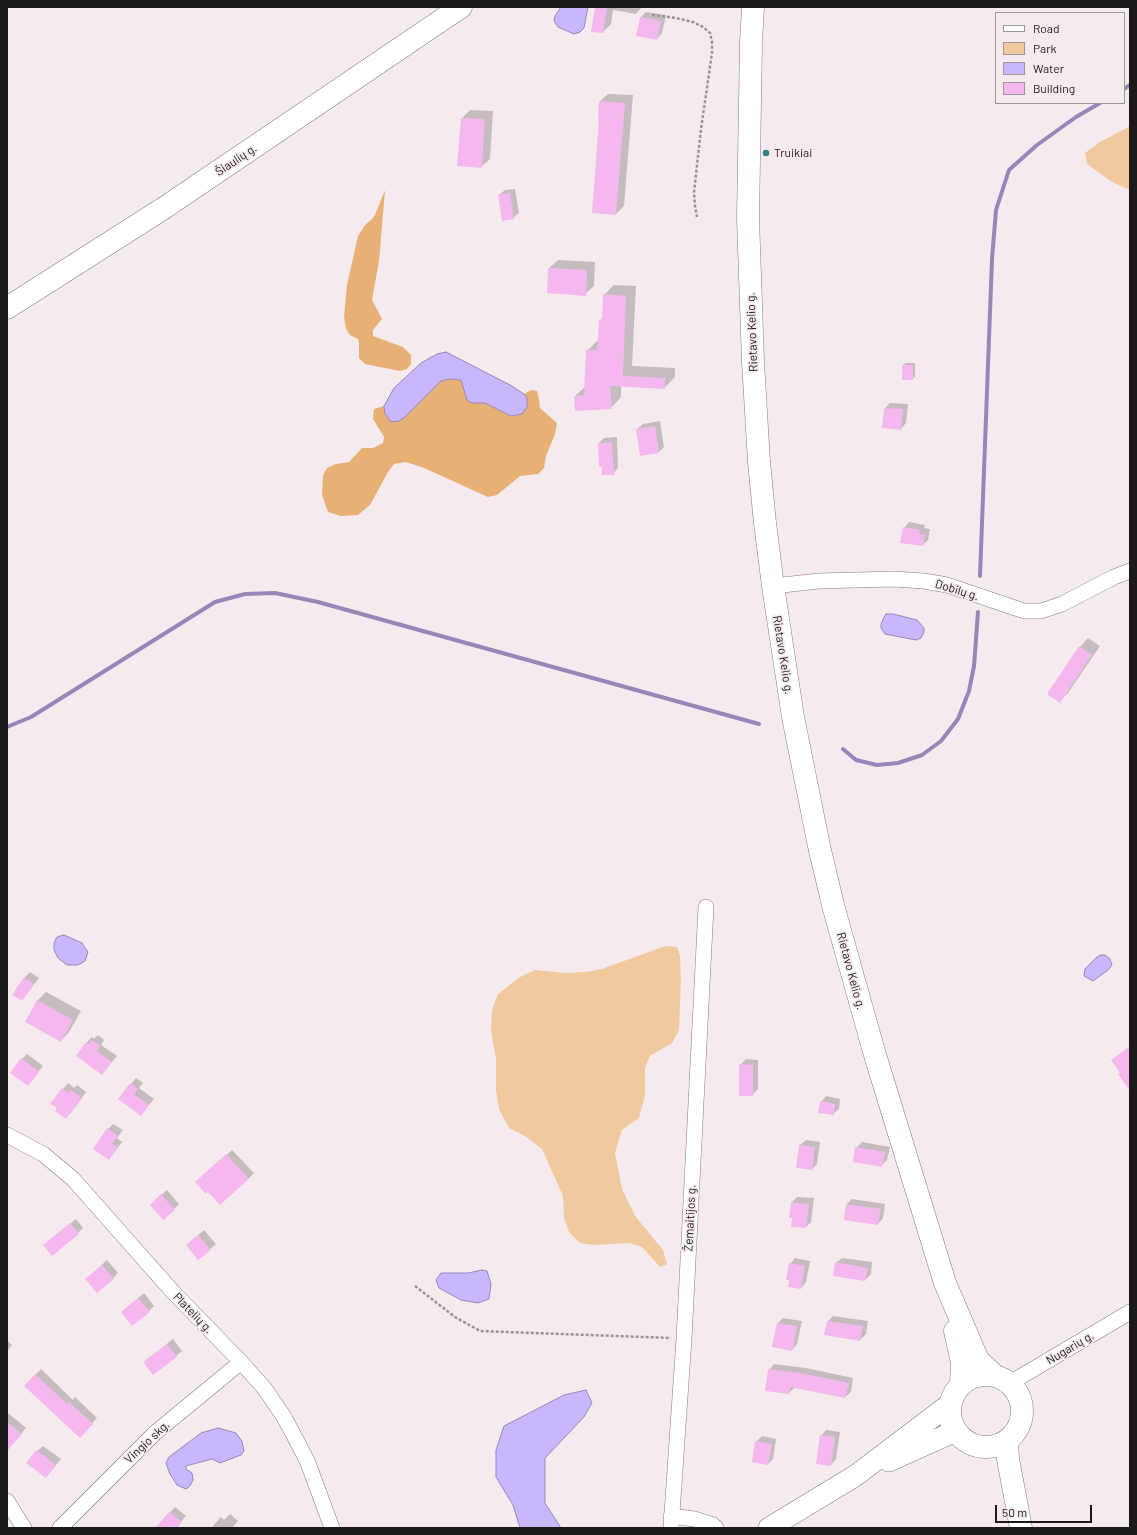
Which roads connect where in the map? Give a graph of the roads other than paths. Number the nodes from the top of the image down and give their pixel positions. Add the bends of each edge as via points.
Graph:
1 (461, 7) edge
2 (754, 7) edge
3 (7, 308) edge
4 (1130, 571) edge
5 (773, 586) junction
6 (706, 907) dead end
7 (7, 1135) edge
8 (945, 1283) junction
9 (1130, 1312) edge
10 (241, 1362) junction
11 (1002, 1379) junction
12 (962, 1384) junction
13 (950, 1404) junction
14 (956, 1431) junction
15 (1007, 1441) junction
16 (985, 1447) junction
17 (855, 1476) junction
18 (7, 1501) edge
19 (671, 1522) edge
20 (1020, 1524) edge
21 (24, 1528) edge
22 (60, 1528) edge
23 (332, 1528) edge
24 (716, 1528) edge
25 (769, 1528) edge

1 - 3 main road, Šiaulių g. via 164,208
2 - 5 main road, Rietavo Kelio g. via 749,154 750,304 759,462
4 - 5 street, Dobilų g. via 1062,604 1041,611 1024,611 947,585 924,580 819,581
5 - 8 main road, Rietavo Kelio g. via 795,725 834,909 875,1055
6 - 19 street, Žemaitijos g. via 684,1339
7 - 10 street, Platelių g. via 43,1154 73,1179 173,1292
8 - 11 main road, Rietavo Kelio g. via 978,1360
8 - 12 main road, Rietavo Kelio g. via 962,1363
9 - 11 street, Nugarių g.
10 - 22 street, Vingio skg. via 155,1433
10 - 23 street, Platelių g. via 265,1389 300,1445
11 - 12 main road via 982,1374
11 - 15 main road, Rietavo Kelio g. via 1018,1394 1022,1406 1022,1419
12 - 13 main road via 956,1390
13 - 14 main road via 950,1414
13 - 17 main road
14 - 16 main road via 964,1440
14 - 17 main road
15 - 16 main road via 997,1446
15 - 20 main road
16 - 20 main road
17 - 25 main road
18 - 21 street
19 - 24 street via 694,1519

